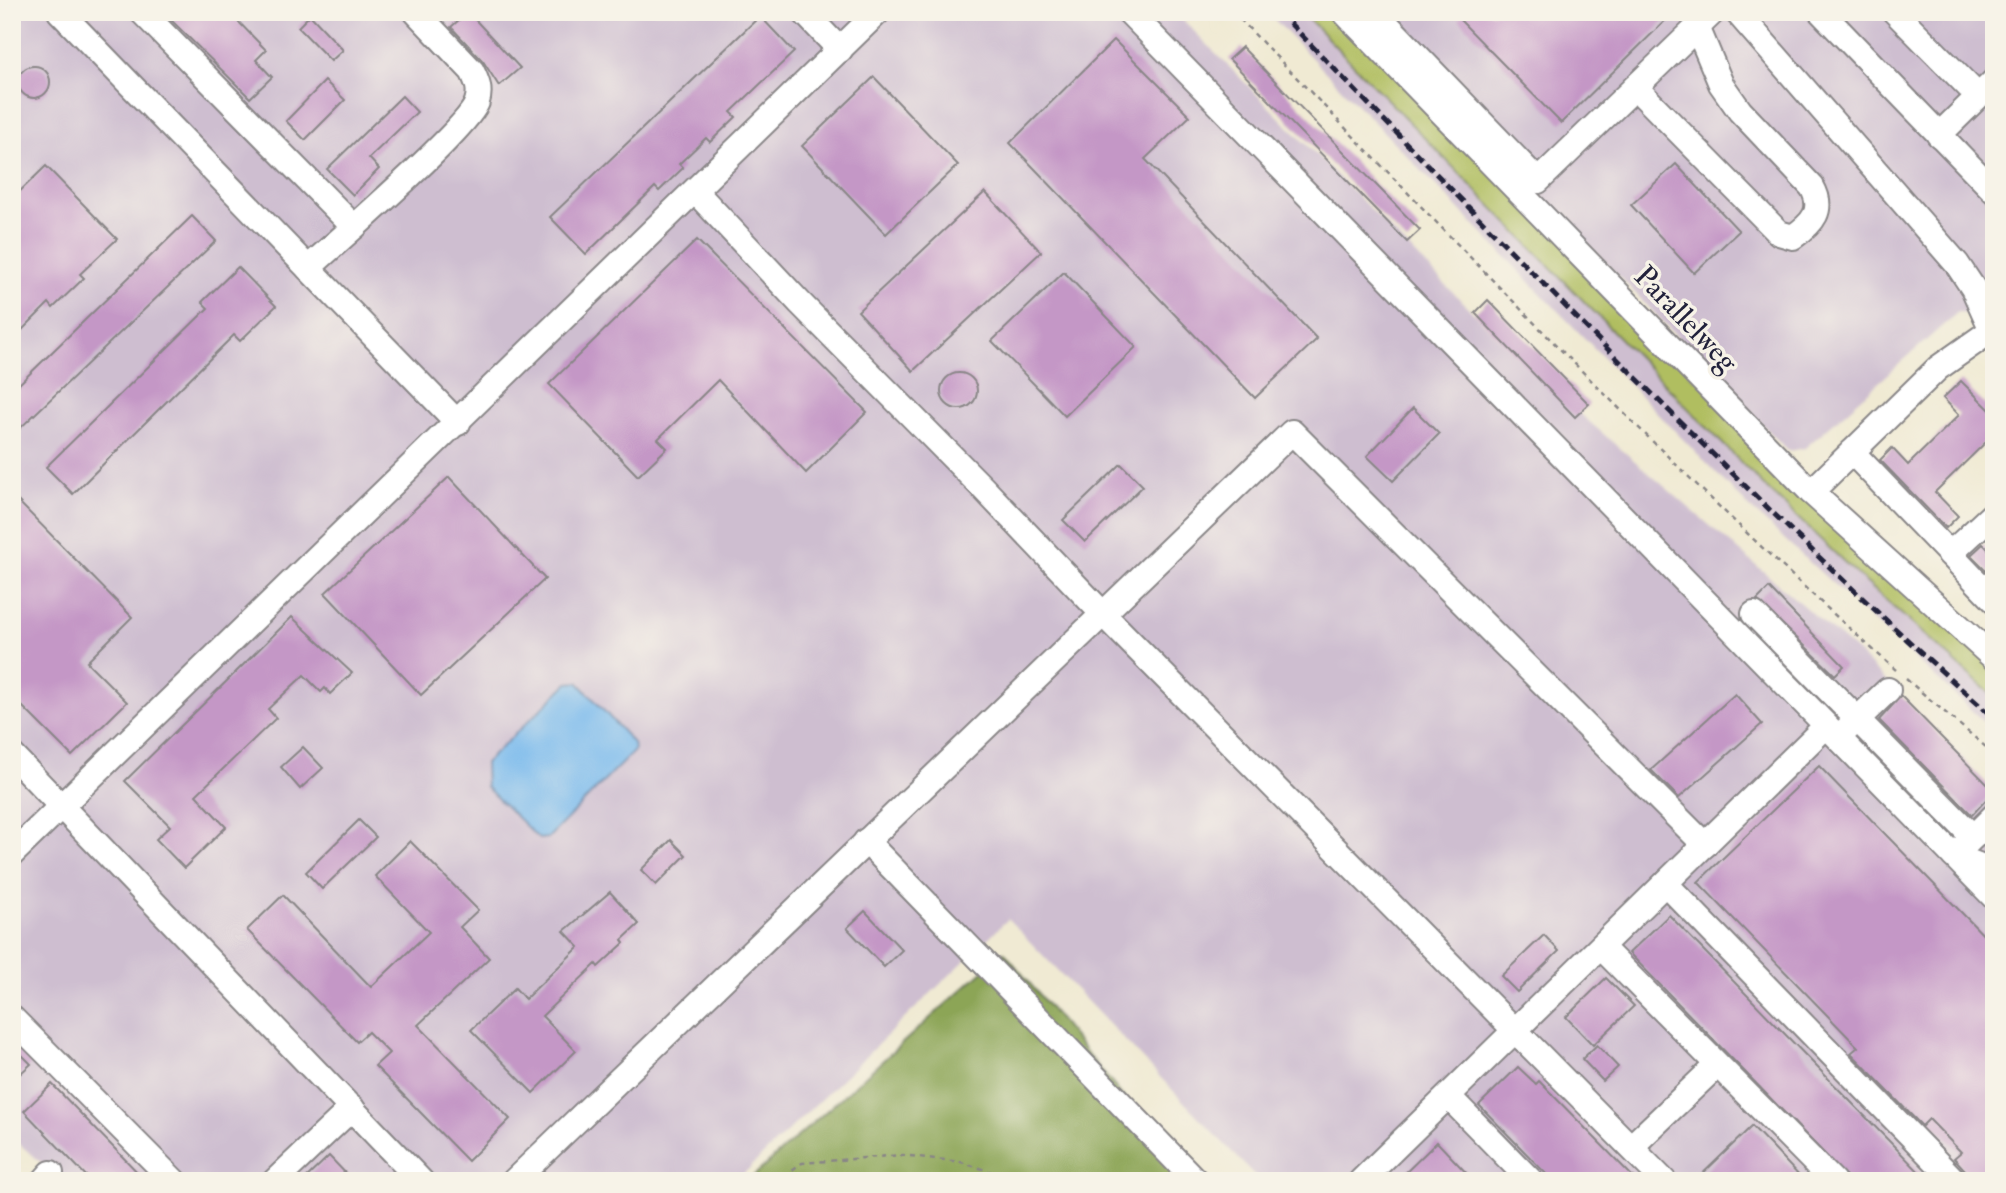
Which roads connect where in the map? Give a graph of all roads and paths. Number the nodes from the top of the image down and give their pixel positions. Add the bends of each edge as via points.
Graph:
1 (60, 12) edge
2 (142, 12) edge
3 (416, 12) edge
4 (804, 12) edge
5 (878, 12) edge
6 (1129, 12) edge
7 (1233, 12) edge
8 (1344, 12) edge
9 (1375, 12) edge
10 (1737, 12) edge
11 (1821, 12) edge
12 (1895, 12) edge
13 (1705, 20) edge
14 (840, 50) junction
15 (1635, 88) junction
16 (1986, 89) edge
17 (1939, 135) junction
18 (695, 191) junction
19 (1994, 191) edge
20 (354, 227) junction
21 (308, 268) junction
22 (1993, 332) edge
23 (458, 423) junction
24 (1852, 452) junction
25 (1811, 492) junction
26 (1994, 513) edge
27 (1950, 554) junction
28 (1994, 600) edge
29 (1102, 613) junction
30 (1754, 614) dead end
31 (1994, 658) edge
32 (1888, 690) dead end
33 (1858, 719) junction
34 (1832, 732) junction
35 (1994, 754) edge
36 (12, 755) edge
37 (62, 805) junction
38 (1994, 816) edge
39 (1973, 837) junction
40 (866, 841) junction
41 (1705, 845) junction
42 (12, 854) edge
43 (1954, 856) junction
44 (1994, 871) edge
45 (1666, 884) junction
46 (1994, 897) edge
47 (1601, 947) junction
48 (12, 1018) edge
49 (1517, 1030) junction
50 (1717, 1065) junction
51 (1449, 1097) junction
52 (352, 1108) junction
53 (1631, 1147) junction
54 (174, 1181) edge
55 (275, 1181) edge
56 (421, 1181) edge
57 (514, 1181) edge
58 (776, 1181) edge
59 (1019, 1181) edge
60 (1196, 1181) edge
61 (1361, 1181) edge
62 (1531, 1181) edge
63 (1664, 1181) edge
64 (1833, 1181) edge
65 (1955, 1181) edge

1 - 21 street
2 - 20 street
3 - 20 street via 472,71 477,80 477,102
4 - 14 street
5 - 14 street
6 - 34 street
7 - 35 path via 1615,405 1789,576
8 - 25 street, Parallelweg
9 - 15 street via 1538,181
10 - 22 street via 1957,264
11 - 17 street
12 - 16 street
13 - 15 street
13 - 15 street via 1721,84 1819,200 1818,214 1806,227 1793,237 1779,233
14 - 18 street
16 - 17 street
17 - 19 street
18 - 23 street
18 - 29 street
20 - 21 street
21 - 23 street
22 - 24 street via 1938,368
23 - 37 street
24 - 25 street
24 - 27 street
25 - 31 street, Parallelweg
26 - 27 street
27 - 28 street
29 - 40 street
29 - 41 street via 1292,432
29 - 49 street
30 - 33 street
32 - 33 street
33 - 34 street
33 - 39 street
34 - 41 street
34 - 43 street
36 - 37 street
37 - 42 street
37 - 52 street
38 - 39 street
39 - 43 street
40 - 57 street
40 - 60 street
41 - 45 street
43 - 44 street
43 - 46 street
45 - 47 street
45 - 65 street
47 - 49 street
47 - 50 street
48 - 54 street
49 - 51 street
49 - 53 street
50 - 53 street
50 - 64 street
51 - 61 street
51 - 62 street
52 - 55 street
52 - 56 street
53 - 63 street
58 - 59 path via 802,1163 902,1155 961,1162

